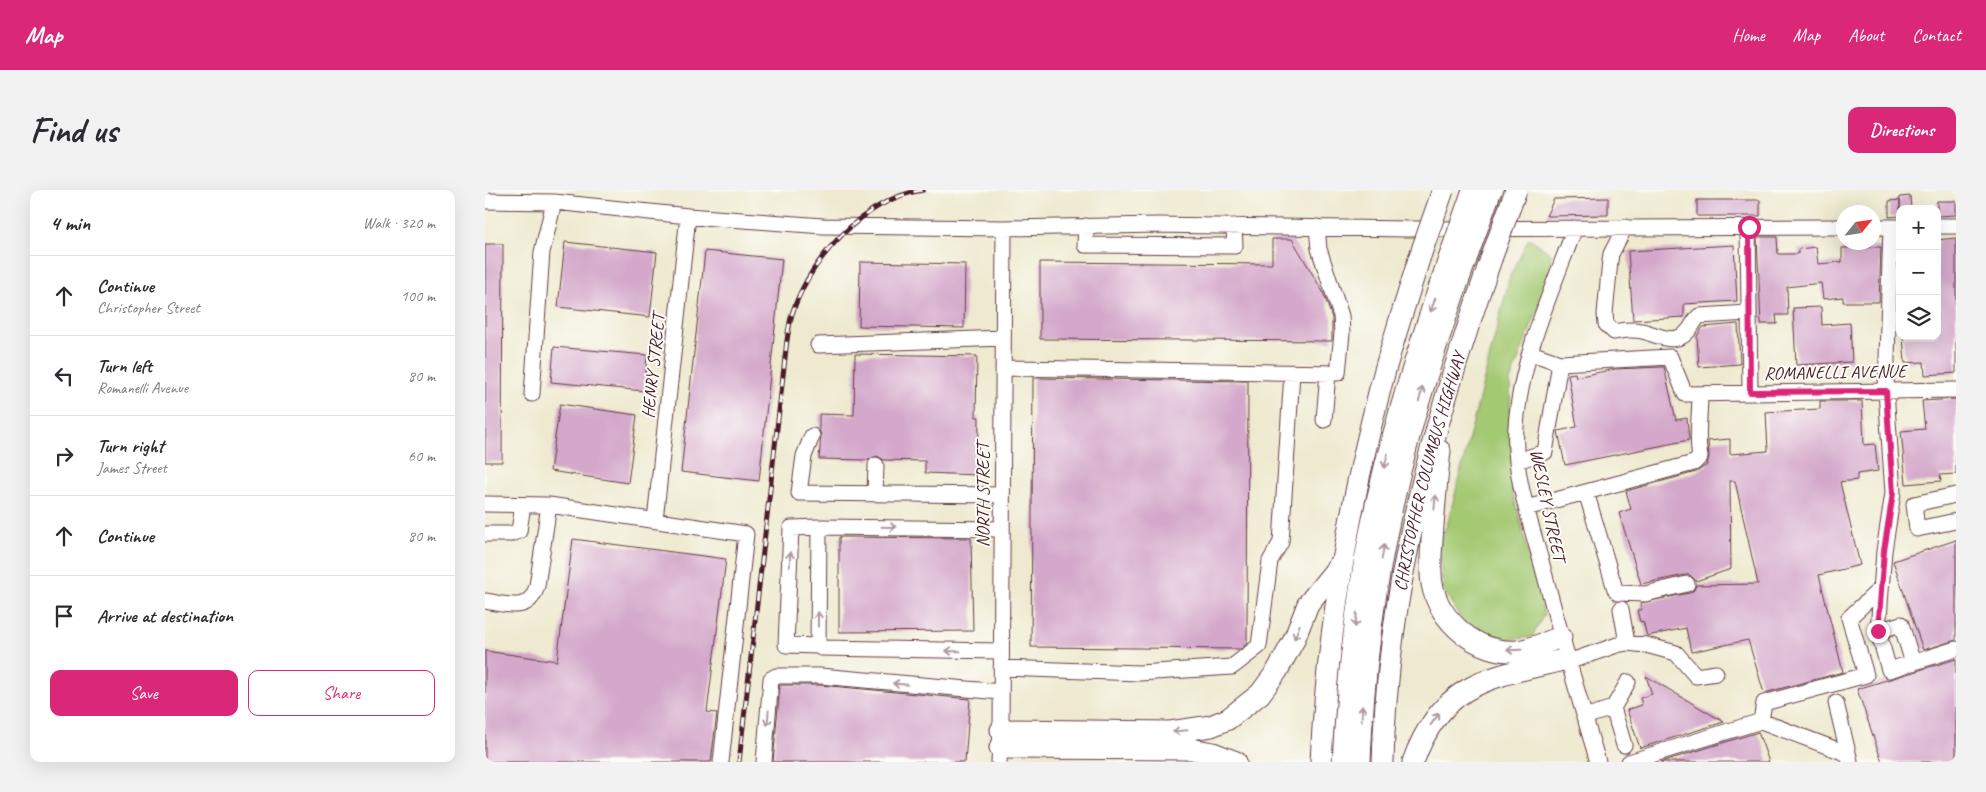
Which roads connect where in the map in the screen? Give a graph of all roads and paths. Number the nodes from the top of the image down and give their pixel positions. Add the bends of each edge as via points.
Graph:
1 (1443, 190) edge
2 (1473, 190) edge
3 (1491, 190) edge
4 (1516, 190) edge
5 (485, 201) edge
6 (554, 202) junction
7 (689, 216) junction
8 (1086, 226) junction
9 (1234, 226) junction
10 (1895, 226) edge
11 (1941, 226) edge
12 (1956, 226) edge
13 (1317, 227) junction
14 (1625, 227) junction
15 (1749, 227) junction
16 (1836, 227) edge
17 (1881, 227) edge
18 (1004, 228) junction
19 (1575, 228) junction
20 (1457, 259) junction
21 (1749, 313) junction
22 (1003, 338) junction
23 (818, 345) dead end
24 (1531, 352) junction
25 (1560, 363) junction
26 (1003, 368) junction
27 (1293, 373) junction
28 (1327, 373) junction
29 (1956, 390) edge
30 (1886, 391) junction
31 (1750, 392) junction
32 (532, 394) dead end
33 (1692, 394) junction
34 (1444, 399) junction
35 (1324, 420) dead end
36 (812, 436) dead end
37 (1517, 461) junction
38 (876, 465) dead end
39 (1586, 492) junction
40 (875, 494) junction
41 (1002, 495) junction
42 (1956, 496) edge
43 (485, 504) edge
44 (523, 504) junction
45 (549, 504) junction
46 (1526, 508) junction
47 (655, 520) junction
48 (1956, 521) edge
49 (819, 527) junction
50 (1002, 529) junction
51 (485, 534) edge
52 (1341, 562) junction
53 (1687, 584) dead end
54 (1881, 588) junction
55 (485, 601) edge
56 (1621, 609) dead end
57 (1878, 631) junction
58 (1561, 638) junction
59 (1627, 643) junction
60 (819, 647) junction
61 (1956, 649) edge
62 (1001, 651) junction
63 (1568, 660) junction
64 (1913, 663) junction
65 (1001, 668) junction
66 (1716, 673) dead end
67 (820, 676) junction
68 (1628, 682) dead end
69 (1001, 692) junction
70 (1836, 703) dead end
71 (1613, 708) junction
72 (1585, 717) junction
73 (1761, 721) junction
74 (1624, 745) dead end
75 (1000, 747) edge
76 (1849, 758) edge
77 (1596, 761) edge
78 (721, 762) edge
79 (763, 762) edge
80 (1237, 762) edge
81 (1321, 762) edge
82 (1343, 762) edge
83 (1360, 762) edge
84 (1383, 762) edge
85 (1413, 762) edge
86 (1629, 762) edge

1 - 52 highway, bridge via 1380,387
2 - 20 highway, CHRISTOPHER COLUMBUS HIGHWAY, bridge
3 - 20 highway, CHRISTOPHER COLUMBUS HIGHWAY, bridge
4 - 34 highway, CHRISTOPHER COLUMBUS HIGHWAY, bridge
5 - 6 street
6 - 7 street
6 - 32 street via 542,252
7 - 18 street via 823,226
7 - 47 street, HENRY STREET
8 - 9 street
8 - 9 street via 1085,246 1235,246
8 - 18 street
9 - 13 street
10 - 17 street
10 - 30 street
11 - 12 street
13 - 19 street
13 - 28 street via 1319,249 1341,316 1338,373
14 - 15 street
14 - 19 street
14 - 21 street via 1610,261 1605,314 1606,324 1613,332 1629,329 1675,339 1683,336 1699,316
15 - 16 street
15 - 21 street
18 - 22 street, NORTH STREET
19 - 24 street, WESLEY STREET
20 -> 82 highway, CHRISTOPHER COLUMBUS HIGHWAY via 1405,394 1374,514 1352,652
83 -> 20 highway, CHRISTOPHER COLUMBUS HIGHWAY via 1371,626 1392,507
21 - 31 street
22 - 23 street
22 - 26 street, NORTH STREET
24 - 25 street
24 - 37 street, WESLEY STREET via 1516,427
25 - 33 street via 1670,357
25 - 37 street via 1545,452
26 - 27 street
26 - 41 street, NORTH STREET
27 - 28 street
27 - 65 street via 1281,542 1270,561 1259,646 1232,667 1139,673
28 - 35 street
29 - 30 street, ROMANELLI AVENUE
30 - 31 street, ROMANELLI AVENUE
30 - 54 street via 1893,493
31 - 33 street, ROMANELLI AVENUE
33 - 39 street via 1700,419 1697,444 1700,457 1676,469
58 -> 34 highway via 1517,651 1499,650 1479,644 1461,632 1438,602 1432,584 1431,550
34 - 84 highway, CHRISTOPHER COLUMBUS HIGHWAY via 1422,478 1405,558 1390,662
36 - 40 street via 804,456 799,493
37 - 46 street, WESLEY STREET
38 - 40 street
39 - 46 street
39 - 53 street via 1618,593 1645,594
40 - 41 street
41 - 50 street, NORTH STREET
42 - 48 street via 1914,504 1917,529
43 - 44 street
44 - 45 street
44 - 51 street via 519,531
45 - 47 street
45 - 55 street via 533,598 519,606
46 - 58 street, WESLEY STREET
47 - 78 street via 746,534
49 -> 50 street
60 -> 49 street
60 -> 49 street via 786,645 791,528
50 - 62 street, NORTH STREET
52 -> 75 highway via 1308,604 1294,640 1260,694 1228,719 1211,726 1170,732
52 - 81 highway via 1330,645
54 - 57 street
54 - 73 street via 1849,618 1866,675 1764,703
56 - 59 street
57 - 64 street via 1901,624
57 - 64 street via 1889,670
58 - 63 street, WESLEY STREET
59 - 63 street
59 - 66 street via 1677,653 1695,676
62 -> 60 street
60 - 67 street
61 - 64 street
62 - 65 street, NORTH STREET
63 - 72 street, WESLEY STREET
85 -> 63 highway via 1429,727 1457,695 1493,677
65 - 69 street, NORTH STREET
69 -> 67 street
67 -> 79 street via 776,676 771,680
68 - 71 street
69 - 75 street, NORTH STREET
70 - 76 street
71 - 72 street
71 - 74 street
72 - 77 street, WESLEY STREET
73 - 76 street
73 - 86 street
75 - 80 highway via 1191,749

